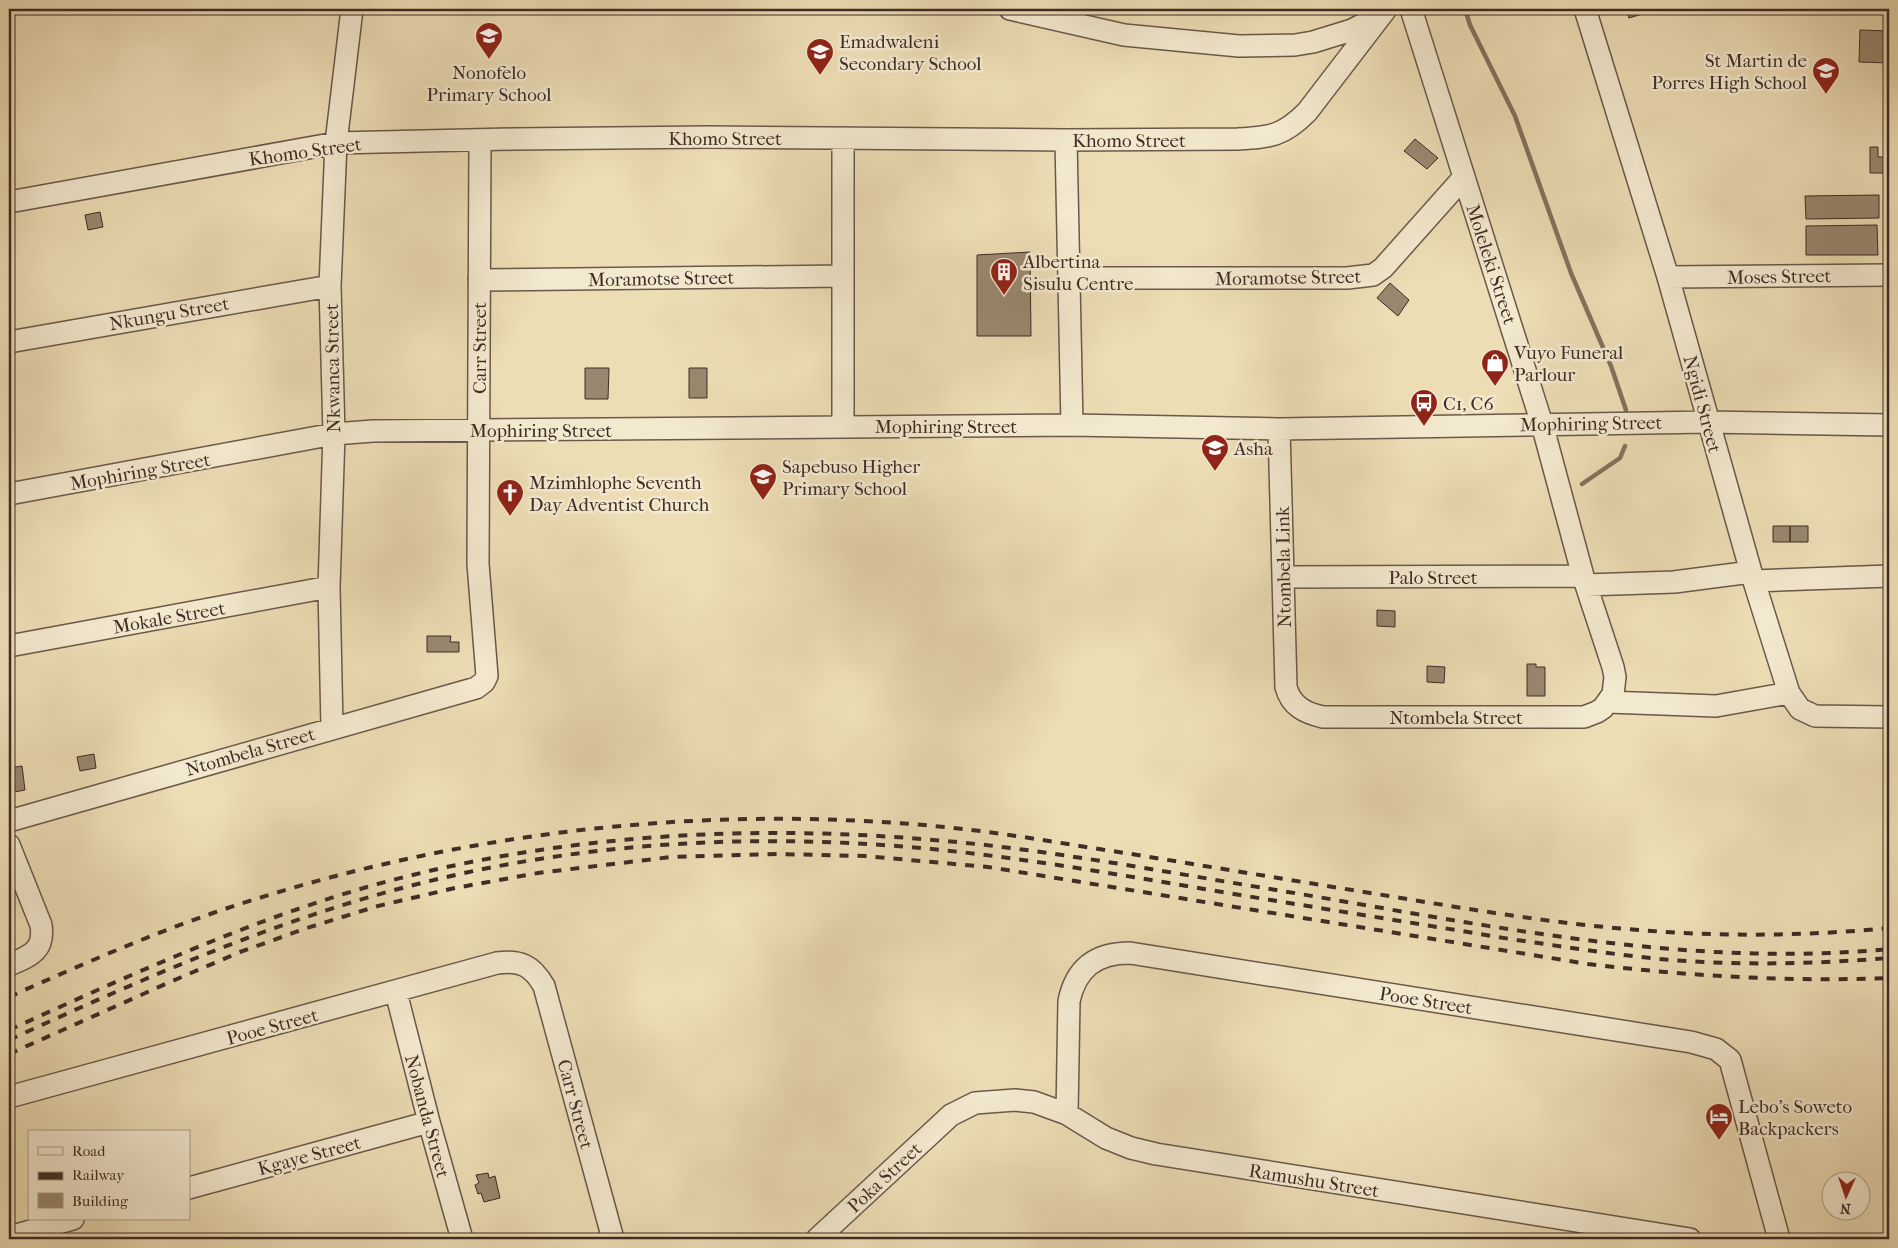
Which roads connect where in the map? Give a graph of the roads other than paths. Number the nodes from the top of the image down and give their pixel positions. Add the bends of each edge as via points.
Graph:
1 (352, 9) edge
2 (1010, 9) edge
3 (1411, 9) edge
4 (1585, 9) edge
5 (1384, 12) edge
6 (843, 138) junction
7 (1066, 140) junction
8 (480, 141) junction
9 (336, 143) junction
10 (1464, 177) junction
11 (9, 202) edge
12 (1889, 275) edge
13 (843, 276) junction
14 (1668, 277) junction
15 (1070, 278) junction
16 (478, 280) junction
17 (330, 286) junction
18 (9, 342) edge
19 (1709, 422) junction
20 (1542, 424) junction
21 (1889, 425) edge
22 (1072, 426) junction
23 (843, 427) junction
24 (1279, 429) junction
25 (478, 430) junction
26 (334, 434) junction
27 (9, 494) edge
28 (1752, 576) junction
29 (1889, 576) edge
30 (1283, 577) junction
31 (1585, 580) junction
32 (329, 587) junction
33 (9, 646) edge
34 (487, 676) joint
35 (1790, 693) junction
36 (1611, 698) junction
37 (1294, 704) joint
38 (1889, 717) edge
39 (332, 728) junction
40 (9, 821) edge
41 (9, 844) edge
42 (9, 965) edge
43 (533, 972) joint
44 (396, 992) junction
45 (9, 1097) edge
46 (1067, 1114) junction
47 (951, 1115) joint
48 (429, 1122) junction
49 (190, 1188) edge
50 (69, 1220) edge
51 (9, 1237) edge
52 (462, 1239) edge
53 (613, 1239) edge
54 (817, 1239) edge
55 (1690, 1239) edge
56 (1779, 1239) edge

1 - 9 street, Nkwanca Street
2 - 5 street via 1124,35 1239,46 1313,42 1352,30
3 - 10 street, Moleleki Street
4 - 14 street, Ngidi Street
5 - 7 street, Khomo Street via 1307,112 1293,126 1278,134 1238,139
6 - 7 street, Khomo Street
6 - 8 street, Khomo Street
6 - 13 street
7 - 15 street
8 - 9 street, Khomo Street
8 - 16 street, Carr Street
9 - 11 street, Khomo Street
9 - 17 street, Nkwanca Street
10 - 15 street, Moramotse Street via 1383,268 1373,275 1337,278
10 - 20 street, Moleleki Street
12 - 14 street, Moses Street
13 - 16 street, Moramotse Street
13 - 23 street
14 - 19 street, Ngidi Street
15 - 22 street
16 - 25 street, Carr Street
17 - 18 street, Nkungu Street
17 - 26 street, Nkwanca Street
19 - 20 street, Mophiring Street
19 - 21 street, Mophiring Street
19 - 28 street, Ngidi Street
20 - 24 street, Mophiring Street
20 - 31 street, Moleleki Street
22 - 23 street, Mophiring Street
22 - 24 street, Mophiring Street
23 - 25 street, Mophiring Street
24 - 30 street, Ntombela Link
25 - 26 street, Mophiring Street
25 - 34 street, Carr Street via 478,564
26 - 27 street, Mophiring Street
26 - 32 street, Nkwanca Street
28 - 29 street, Palo Street
28 - 31 street, Palo Street via 1674,582
28 - 35 street, Ngidi Street
30 - 31 street, Palo Street
30 - 37 street, Ntombela Link via 1286,687
31 - 36 street, Moleleki Street via 1613,667 1615,677
32 - 33 street, Mokale Street
32 - 39 street, Nkwanca Street
34 - 39 street, Ntombela Street via 476,688
35 - 36 street via 1716,706
35 - 38 street, Ngidi Street via 1800,709 1814,716
36 - 37 street, Ntombela Street via 1597,712 1584,717 1323,717
39 - 40 street, Ntombela Street
41 - 42 street via 42,933 36,950
43 - 44 street, Pooe Street via 518,963 497,963
43 - 53 street, Carr Street via 544,986
44 - 45 street, Pooe Street
44 - 48 street, Nobanda Street
46 - 47 street, Ramushu Street via 1048,1106 1015,1100 975,1103
46 - 55 street, Ramushu Street via 1106,1138 1156,1154
46 - 56 street, Pooe Street via 1072,989 1086,968 1119,953 1692,1042 1716,1049 1730,1060
47 - 54 street, Poka Street
48 - 49 street, Kgaye Street
48 - 52 street, Nobanda Street
50 - 51 street

